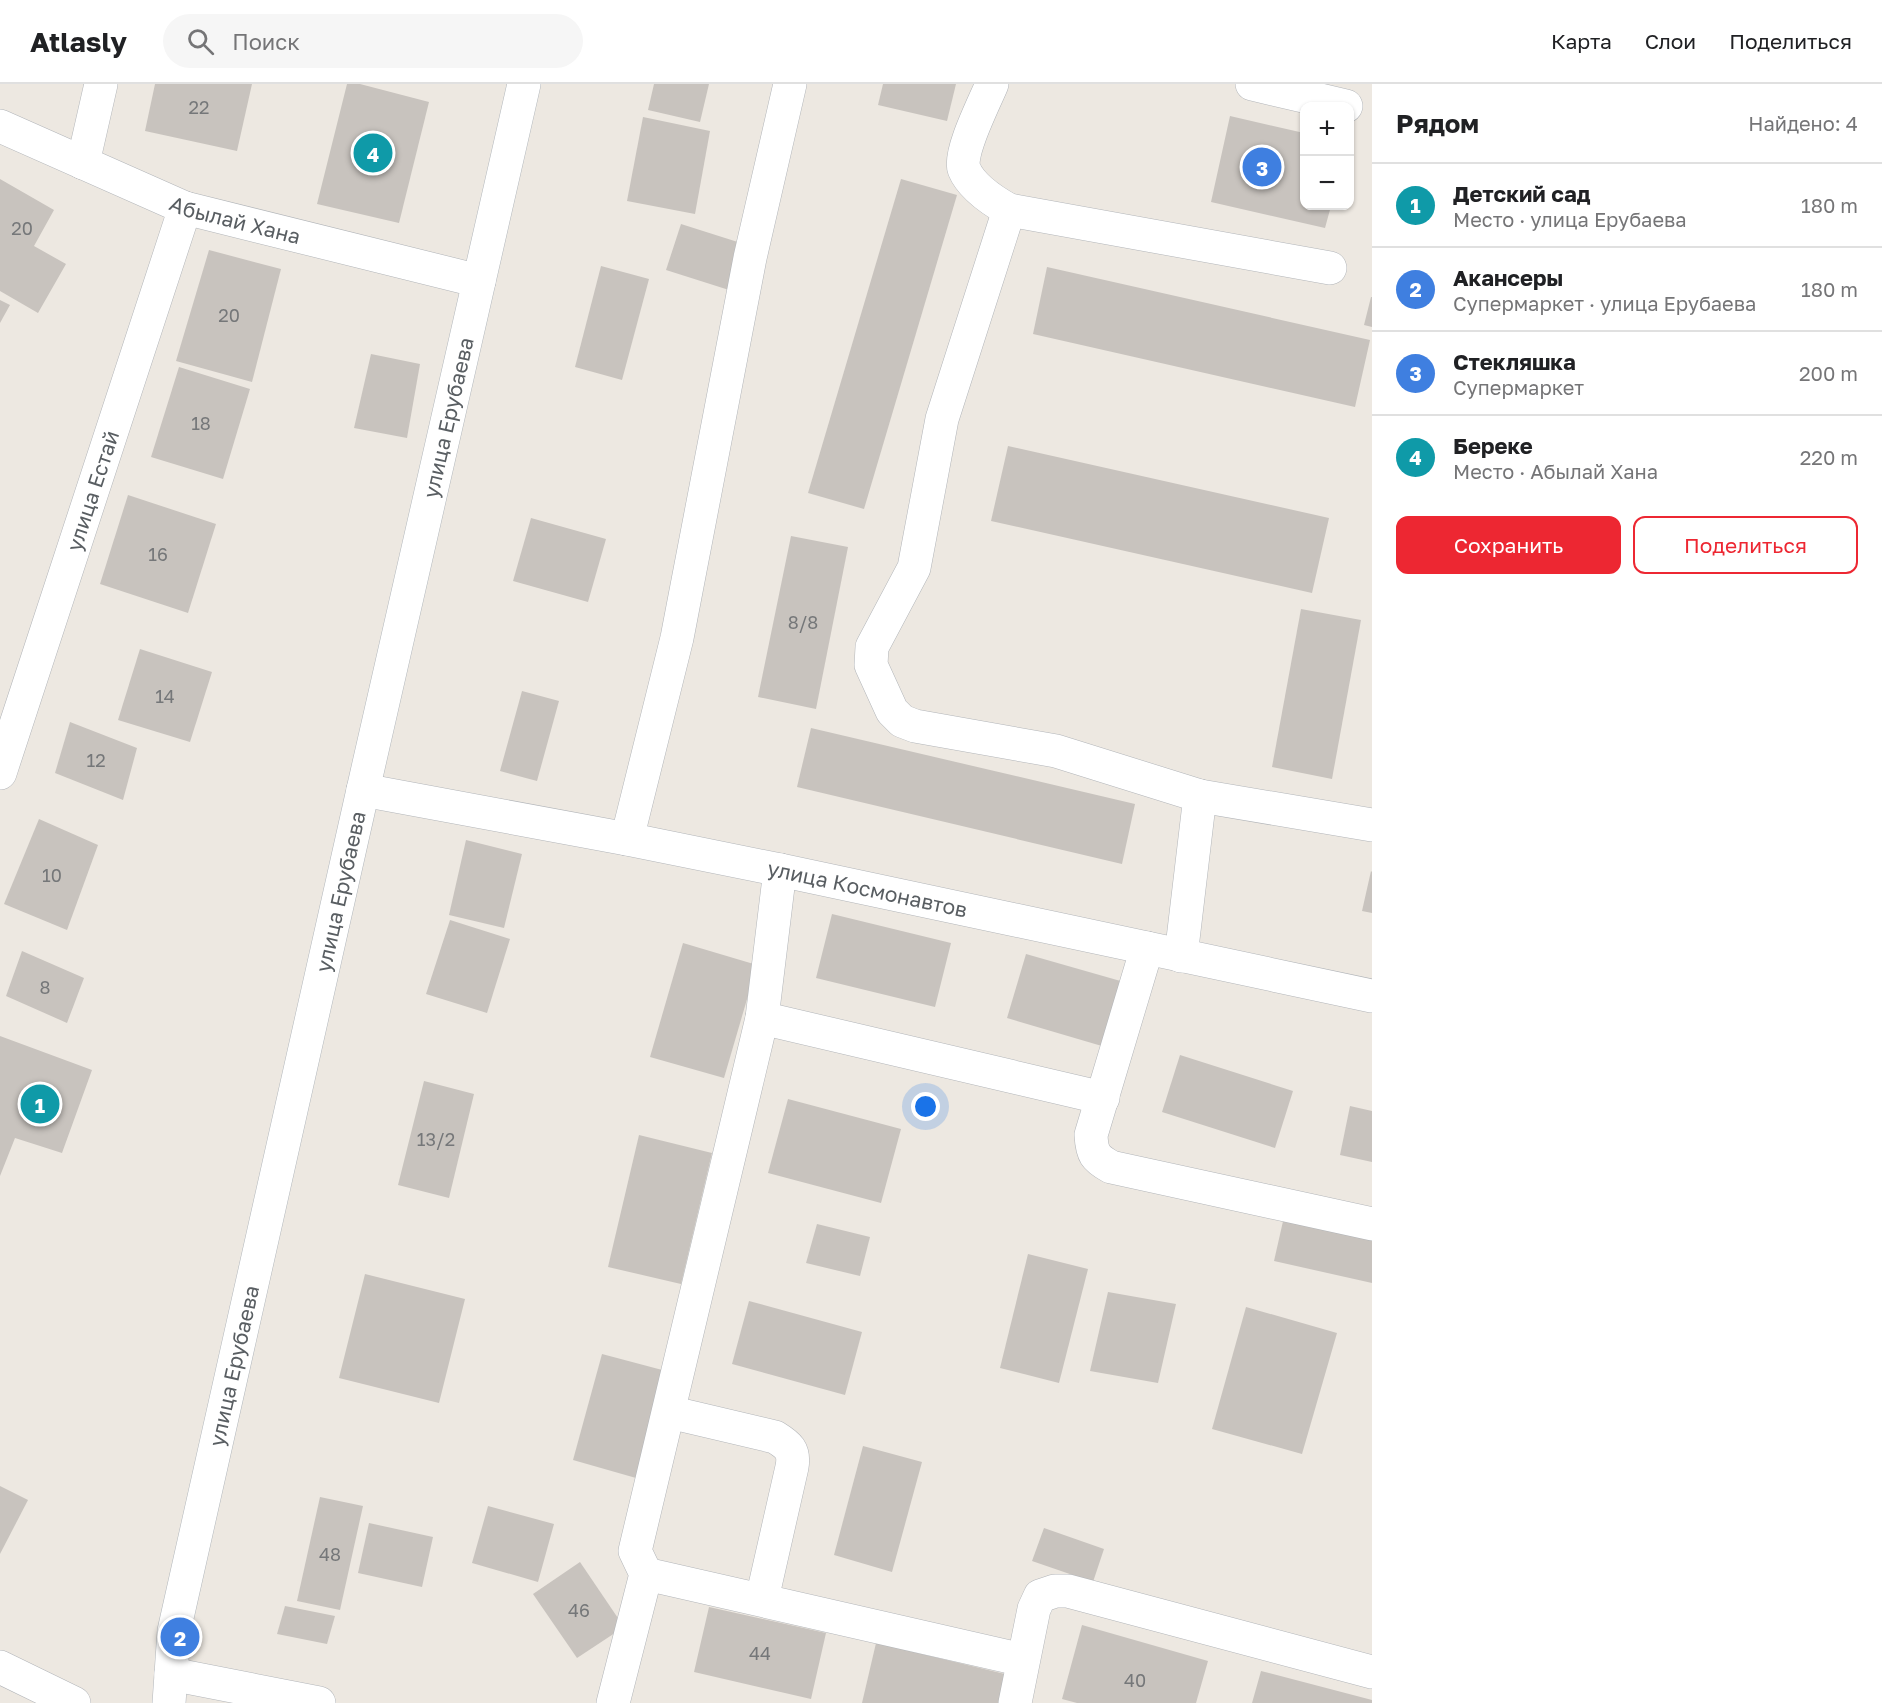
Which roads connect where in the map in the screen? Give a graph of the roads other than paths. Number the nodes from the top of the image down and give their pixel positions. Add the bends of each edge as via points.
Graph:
1 (101, 84) edge
2 (524, 84) edge
3 (790, 84) edge
4 (992, 84) edge
5 (1252, 84) edge
6 (1372, 100) edge
7 (1327, 102) edge
8 (1354, 106) edge
9 (0, 126) edge
10 (83, 163) junction
11 (185, 208) junction
12 (1009, 210) junction
13 (1330, 268) dead end
14 (479, 281) junction
15 (0, 773) edge
16 (363, 790) junction
17 (1200, 796) junction
18 (1372, 825) edge
19 (627, 839) junction
20 (780, 870) junction
21 (1147, 948) junction
22 (1181, 956) junction
23 (1372, 996) edge
24 (762, 1018) junction
25 (1103, 1098) junction
26 (1372, 1224) edge
27 (669, 1412) junction
28 (646, 1574) junction
29 (762, 1599) junction
30 (1023, 1660) junction
31 (1370, 1662) edge
32 (0, 1667) edge
33 (170, 1689) edge
34 (74, 1703) edge
35 (319, 1703) edge
36 (613, 1703) edge
37 (1015, 1703) edge

1 - 10 street
2 - 14 street, улица Ерубаева
3 - 19 street via 750,258 677,638
4 - 12 street via 965,149 963,167 972,181
5 - 7 street
6 - 8 street via 1368,105
9 - 10 street, Абылай Хана
10 - 11 street, Абылай Хана
11 - 14 street, Абылай Хана
11 - 15 street, улица Естай
12 - 13 street
12 - 17 street via 942,419 914,568 872,647 871,665 892,711 902,721 1056,751
14 - 16 street, улица Ерубаева
16 - 19 street, улица Космонавтов
16 - 33 street, улица Ерубаева via 174,1631
17 - 18 street
17 - 22 street
19 - 20 street, улица Космонавтов
20 - 21 street, улица Космонавтов
20 - 24 street
21 - 22 street, улица Космонавтов
21 - 25 street
22 - 23 street, улица Космонавтов
24 - 25 street
24 - 27 street
25 - 26 street via 1091,1135 1092,1148 1098,1159 1111,1167
27 - 28 street via 635,1551
27 - 29 street via 774,1437 789,1446 792,1467
28 - 29 street
28 - 36 street
29 - 30 street
30 - 31 street via 1040,1596 1068,1591
30 - 37 street
32 - 34 street
33 - 35 street

